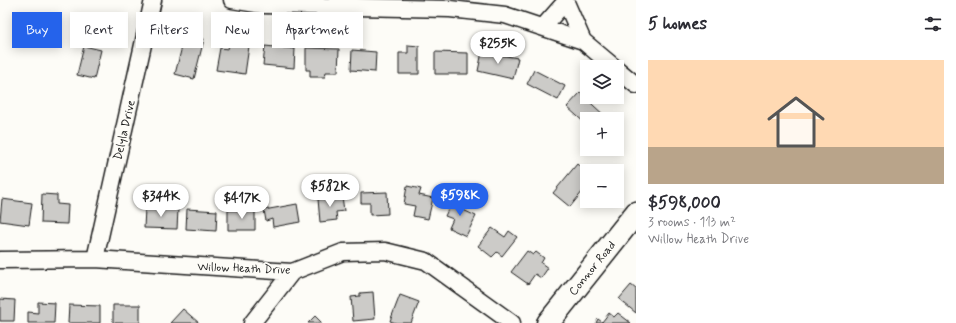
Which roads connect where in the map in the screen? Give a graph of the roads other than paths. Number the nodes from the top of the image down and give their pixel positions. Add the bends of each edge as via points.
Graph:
1 (152, 0) edge
2 (232, 0) edge
3 (565, 1) edge
4 (543, 28) junction
5 (583, 41) junction
6 (606, 60) edge
7 (624, 75) edge
8 (636, 85) edge
9 (636, 213) edge
10 (0, 260) edge
11 (95, 260) junction
12 (292, 272) junction
13 (252, 323) edge
14 (512, 323) edge
15 (548, 323) edge

1 - 11 street, Delyla Drive
2 - 4 street via 262,5 450,9 506,15
3 - 4 street
3 - 5 street
4 - 5 street
5 - 6 street
7 - 8 street
9 - 15 main road, Connor Road
10 - 11 street, Willow Heath Drive
11 - 12 street, Willow Heath Drive
12 - 13 street
12 - 14 street, Willow Heath Drive via 343,252 385,251 426,261

